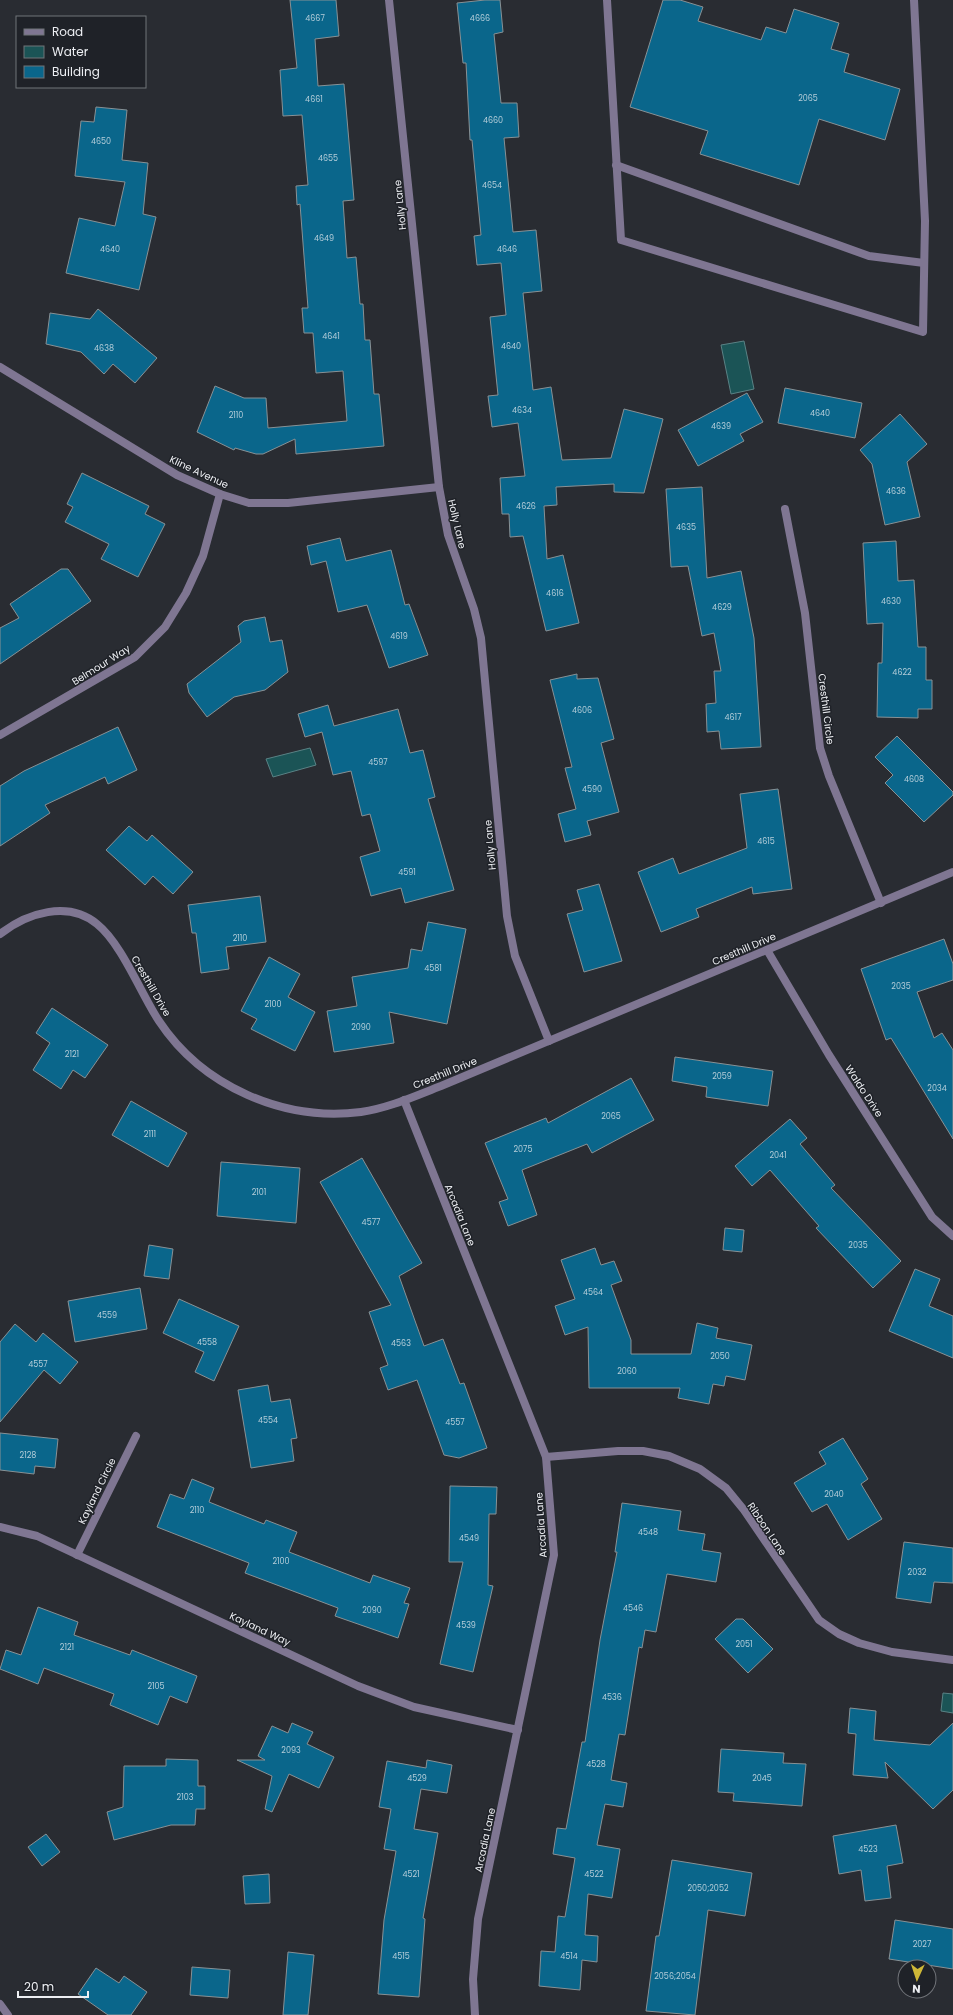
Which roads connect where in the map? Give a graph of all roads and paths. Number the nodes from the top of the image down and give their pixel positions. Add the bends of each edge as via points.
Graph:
1 (389, 0) edge
2 (607, 0) edge
3 (914, 0) edge
4 (616, 165) junction
5 (924, 263) junction
6 (0, 367) edge
7 (439, 487) junction
8 (220, 494) junction
9 (785, 509) dead end
10 (0, 735) edge
11 (953, 872) edge
12 (881, 903) junction
13 (0, 934) edge
14 (767, 950) junction
15 (550, 1041) junction
16 (404, 1100) junction
17 (953, 1236) edge
18 (136, 1436) dead end
19 (546, 1457) junction
20 (0, 1527) edge
21 (77, 1555) junction
22 (953, 1660) edge
23 (518, 1730) junction
24 (0, 2004) edge
25 (8, 2015) edge
26 (475, 2015) edge

1 - 7 street, Holly Lane
2 - 4 street
3 - 5 street via 925,221
4 - 5 street via 868,256
4 - 5 street via 621,240 923,332
6 - 8 street, Kline Avenue via 177,475
7 - 8 street, Kline Avenue via 288,503 249,503
7 - 15 street, Holly Lane via 448,534 474,609 481,638 511,944
8 - 10 street, Belmour Way via 203,556 186,593 165,627 135,657
9 - 12 street, Cresthill Circle via 805,613 820,748
11 - 12 street, Cresthill Drive
12 - 14 street, Cresthill Drive
13 - 16 street, Cresthill Drive via 22,919 47,912 75,913 98,925 115,946 156,1017 175,1042 206,1070 248,1096 283,1107 324,1114 362,1112
14 - 15 street, Cresthill Drive
14 - 17 street, Waldo Drive via 829,1055 932,1217
15 - 16 street, Cresthill Drive
16 - 19 street, Arcadia Lane
18 - 21 street, Kayland Circle
19 - 22 street, Ribbon Lane via 643,1451 670,1456 700,1469 726,1488 744,1510 819,1620 839,1634 859,1643 892,1652
19 - 23 street, Arcadia Lane via 554,1555
20 - 21 street, Kayland Way via 37,1536
21 - 23 street, Kayland Way via 358,1686 414,1707
23 - 26 street, Arcadia Lane via 478,1919 473,1979
24 - 25 street

